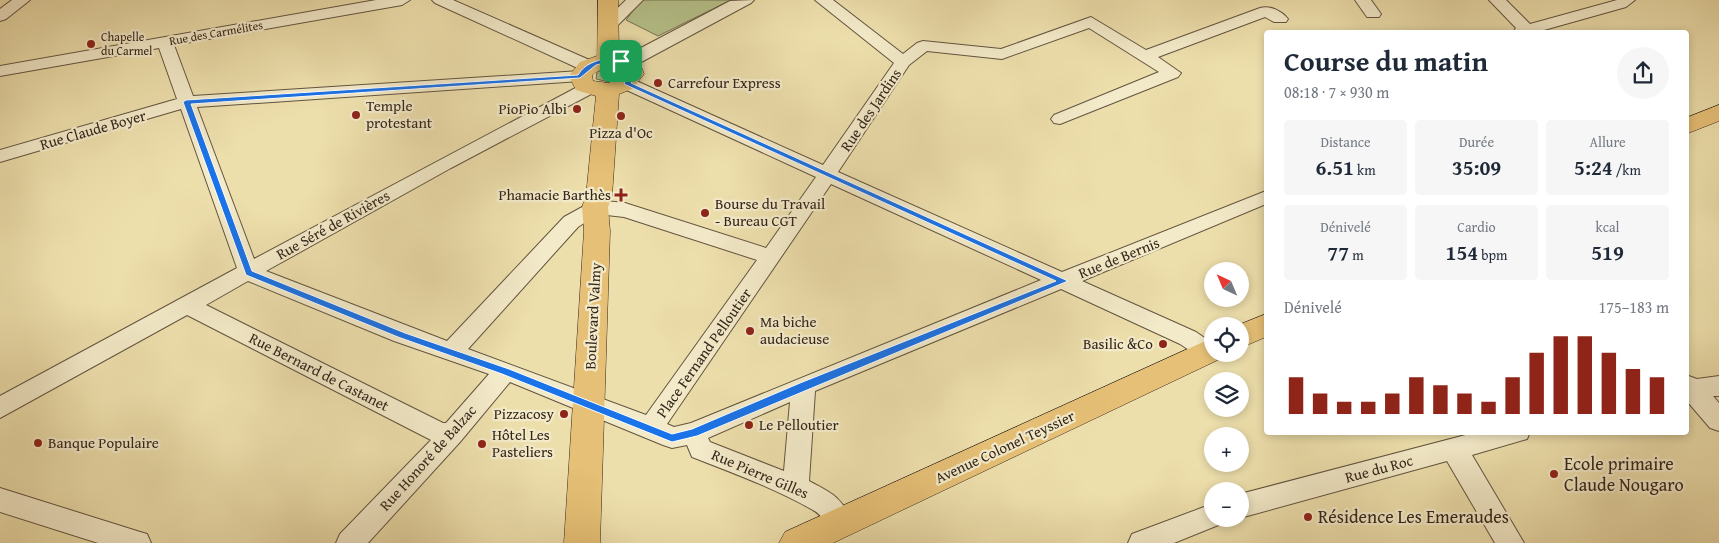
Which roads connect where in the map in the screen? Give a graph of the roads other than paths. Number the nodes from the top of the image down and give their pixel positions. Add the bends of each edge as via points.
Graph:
1 (22, 0) edge
2 (402, 0) edge
3 (440, 0) edge
4 (608, 0) edge
5 (635, 0) edge
6 (746, 0) edge
7 (823, 0) edge
8 (1363, 0) edge
9 (1497, 0) edge
10 (1627, 0) edge
11 (1373, 14) dead end
12 (0, 16) edge
13 (1280, 19) dead end
14 (609, 25) junction
15 (1523, 30) edge
16 (1532, 30) edge
17 (165, 42) junction
18 (1144, 56) junction
19 (903, 62) junction
20 (0, 71) edge
21 (604, 75) junction
22 (186, 102) junction
23 (1719, 112) edge
24 (1060, 119) dead end
25 (1689, 126) edge
26 (0, 156) edge
27 (829, 174) junction
28 (1264, 198) edge
29 (595, 207) junction
30 (772, 257) junction
31 (249, 273) junction
32 (1064, 281) junction
33 (188, 306) junction
34 (1264, 326) edge
35 (1249, 333) edge
36 (1204, 347) edge
37 (451, 352) junction
38 (1204, 354) edge
39 (506, 371) junction
40 (803, 386) junction
41 (1719, 386) edge
42 (1689, 388) edge
43 (589, 405) junction
44 (0, 408) edge
45 (1719, 422) edge
46 (652, 428) junction
47 (694, 433) junction
48 (451, 435) junction
49 (1506, 435) edge
50 (1452, 449) junction
51 (796, 488) junction
52 (0, 500) edge
53 (1249, 504) edge
54 (1204, 519) edge
55 (840, 523) junction
56 (137, 543) edge
57 (350, 543) edge
58 (582, 543) edge
59 (797, 543) edge
60 (1142, 543) edge
61 (1510, 543) edge

1 - 12 street
2 - 17 street, Rue des Carmélites
3 - 21 street
4 - 14 main road, Boulevard Valmy
5 - 14 street
6 - 21 street, Rue Séré de Rivières
7 - 19 street
8 - 11 street
9 - 15 street
10 - 16 street
13 - 18 street via 1266,11
14 - 21 main road, Boulevard Valmy
17 - 20 street, Rue des Carmélites
17 - 22 street
18 - 19 street, Rue des Jardins via 1091,22 1002,54 923,46
18 - 24 street via 1172,73
19 - 27 street, Rue des Jardins
21 - 22 street, Rue Claude Boyer
21 - 27 street
21 - 29 main road, Boulevard Valmy via 599,196
21 - 31 street, Rue Séré de Rivières
22 - 26 street, Rue Claude Boyer
22 - 31 street
23 - 25 main road
27 - 30 street, Rue des Jardins
27 - 32 street
28 - 32 street, Rue de Bernis
29 - 30 street via 625,210
29 - 37 street via 571,222
29 - 43 main road, Boulevard Valmy via 597,231
30 - 46 street, Place Fernand Pelloutier
31 - 33 street, Rue Séré de Rivières
31 - 37 street, Place Fernand Pelloutier
32 - 36 street
32 - 40 street, Rue de Bernis
33 - 44 street, Rue Séré de Rivières
33 - 48 street, Rue Bernard de Castanet via 438,432
34 - 35 main road
37 - 39 street, Place Fernand Pelloutier
38 - 55 main road, Avenue Colonel Teyssier
39 - 43 street, Place Fernand Pelloutier
39 - 48 street, Rue Honoré de Balzac
40 - 47 street, Rue de Bernis
40 - 51 street
41 - 42 street
42 - 45 street
43 - 46 street, Place Fernand Pelloutier
43 - 58 main road, Boulevard Valmy
46 - 47 street via 672,438
47 - 51 street, Rue Pierre Gilles via 701,449
48 - 57 street, Rue Honoré de Balzac
49 - 50 street, Rue du Roc
50 - 53 street, Rue du Roc
50 - 61 street
51 - 55 street, Rue Pierre Gilles via 829,505
52 - 56 street
54 - 60 street
55 - 59 main road, Avenue Colonel Teyssier

